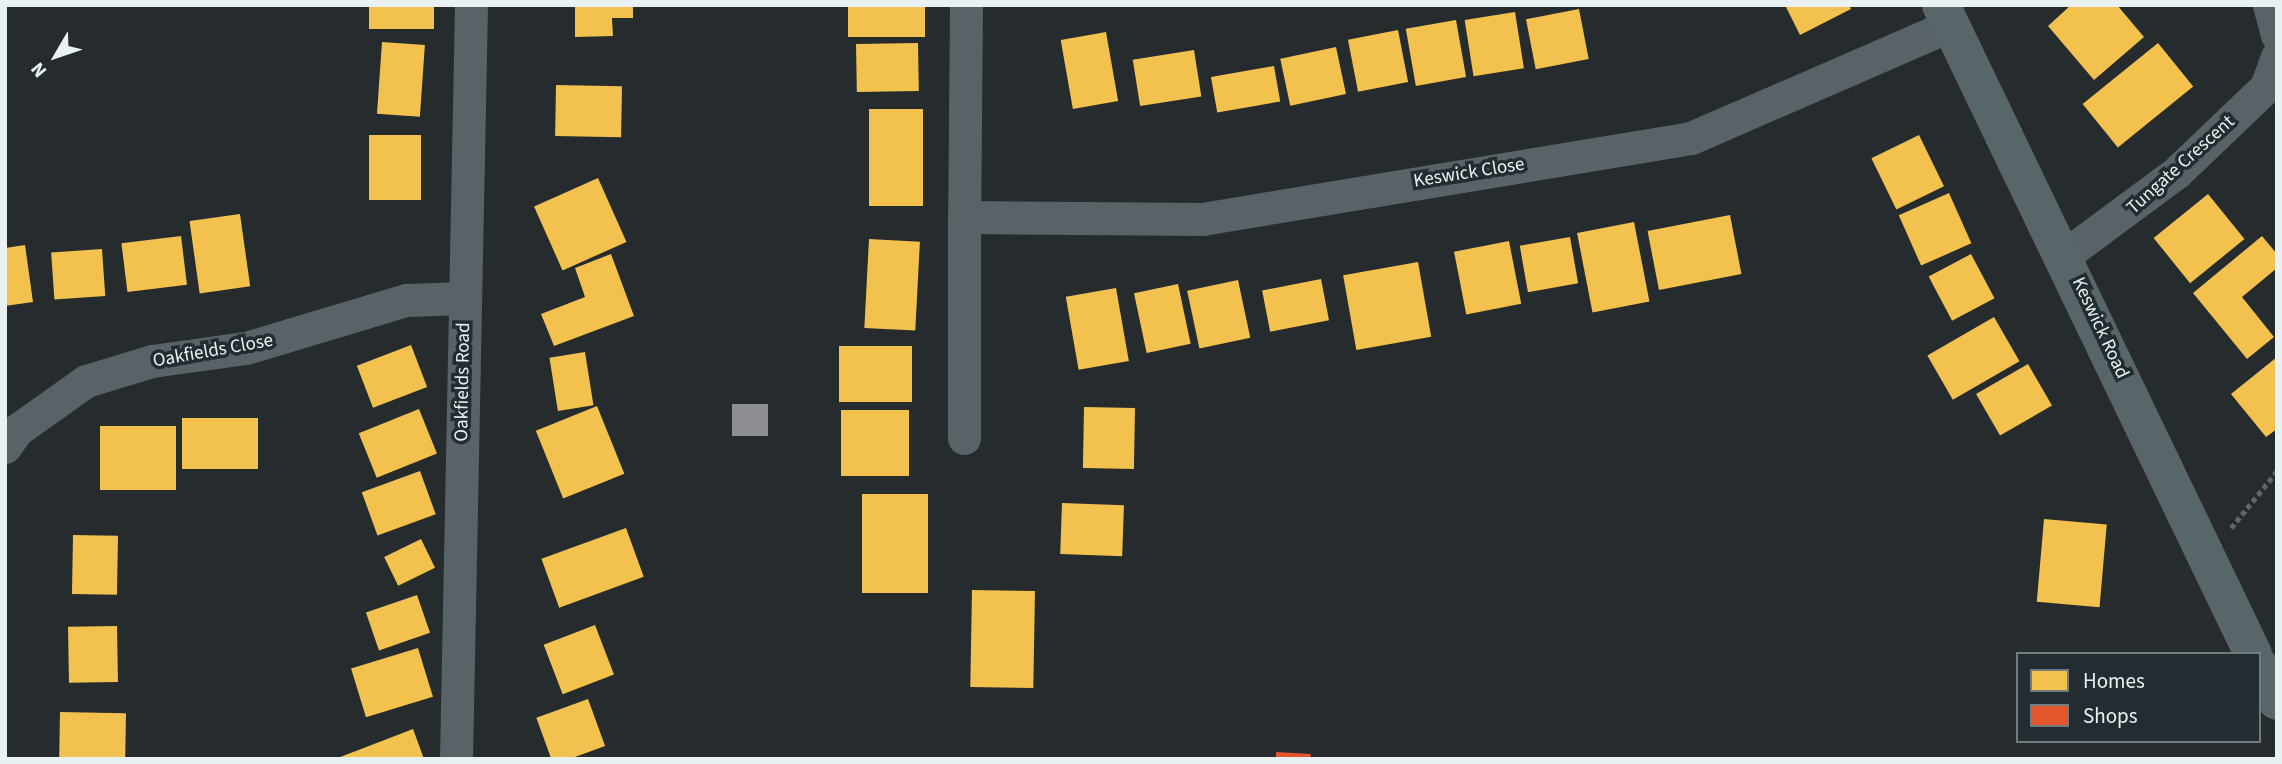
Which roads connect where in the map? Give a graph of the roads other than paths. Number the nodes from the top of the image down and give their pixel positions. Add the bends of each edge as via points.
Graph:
1 (471, 5) edge
2 (966, 5) edge
3 (2269, 5) edge
4 (1946, 15) edge
5 (2277, 35) edge
6 (2277, 57) edge
7 (964, 217) junction
8 (2066, 255) junction
9 (464, 298) junction
10 (9, 433) edge
11 (964, 438) dead end
12 (2252, 652) edge
13 (2261, 670) edge
14 (2277, 701) edge
15 (456, 759) edge

1 - 9 street, Oakfields Road
2 - 7 street
3 - 5 street
4 - 7 street, Keswick Close via 1691,138 1202,219
4 - 8 street, Keswick Road
6 - 8 street, Tungate Crescent via 2266,87 2177,172
7 - 11 street
8 - 12 street, Keswick Road
9 - 10 street, Oakfields Close via 406,300 246,348 152,361 86,381
9 - 15 street, Oakfields Road
13 - 14 street

